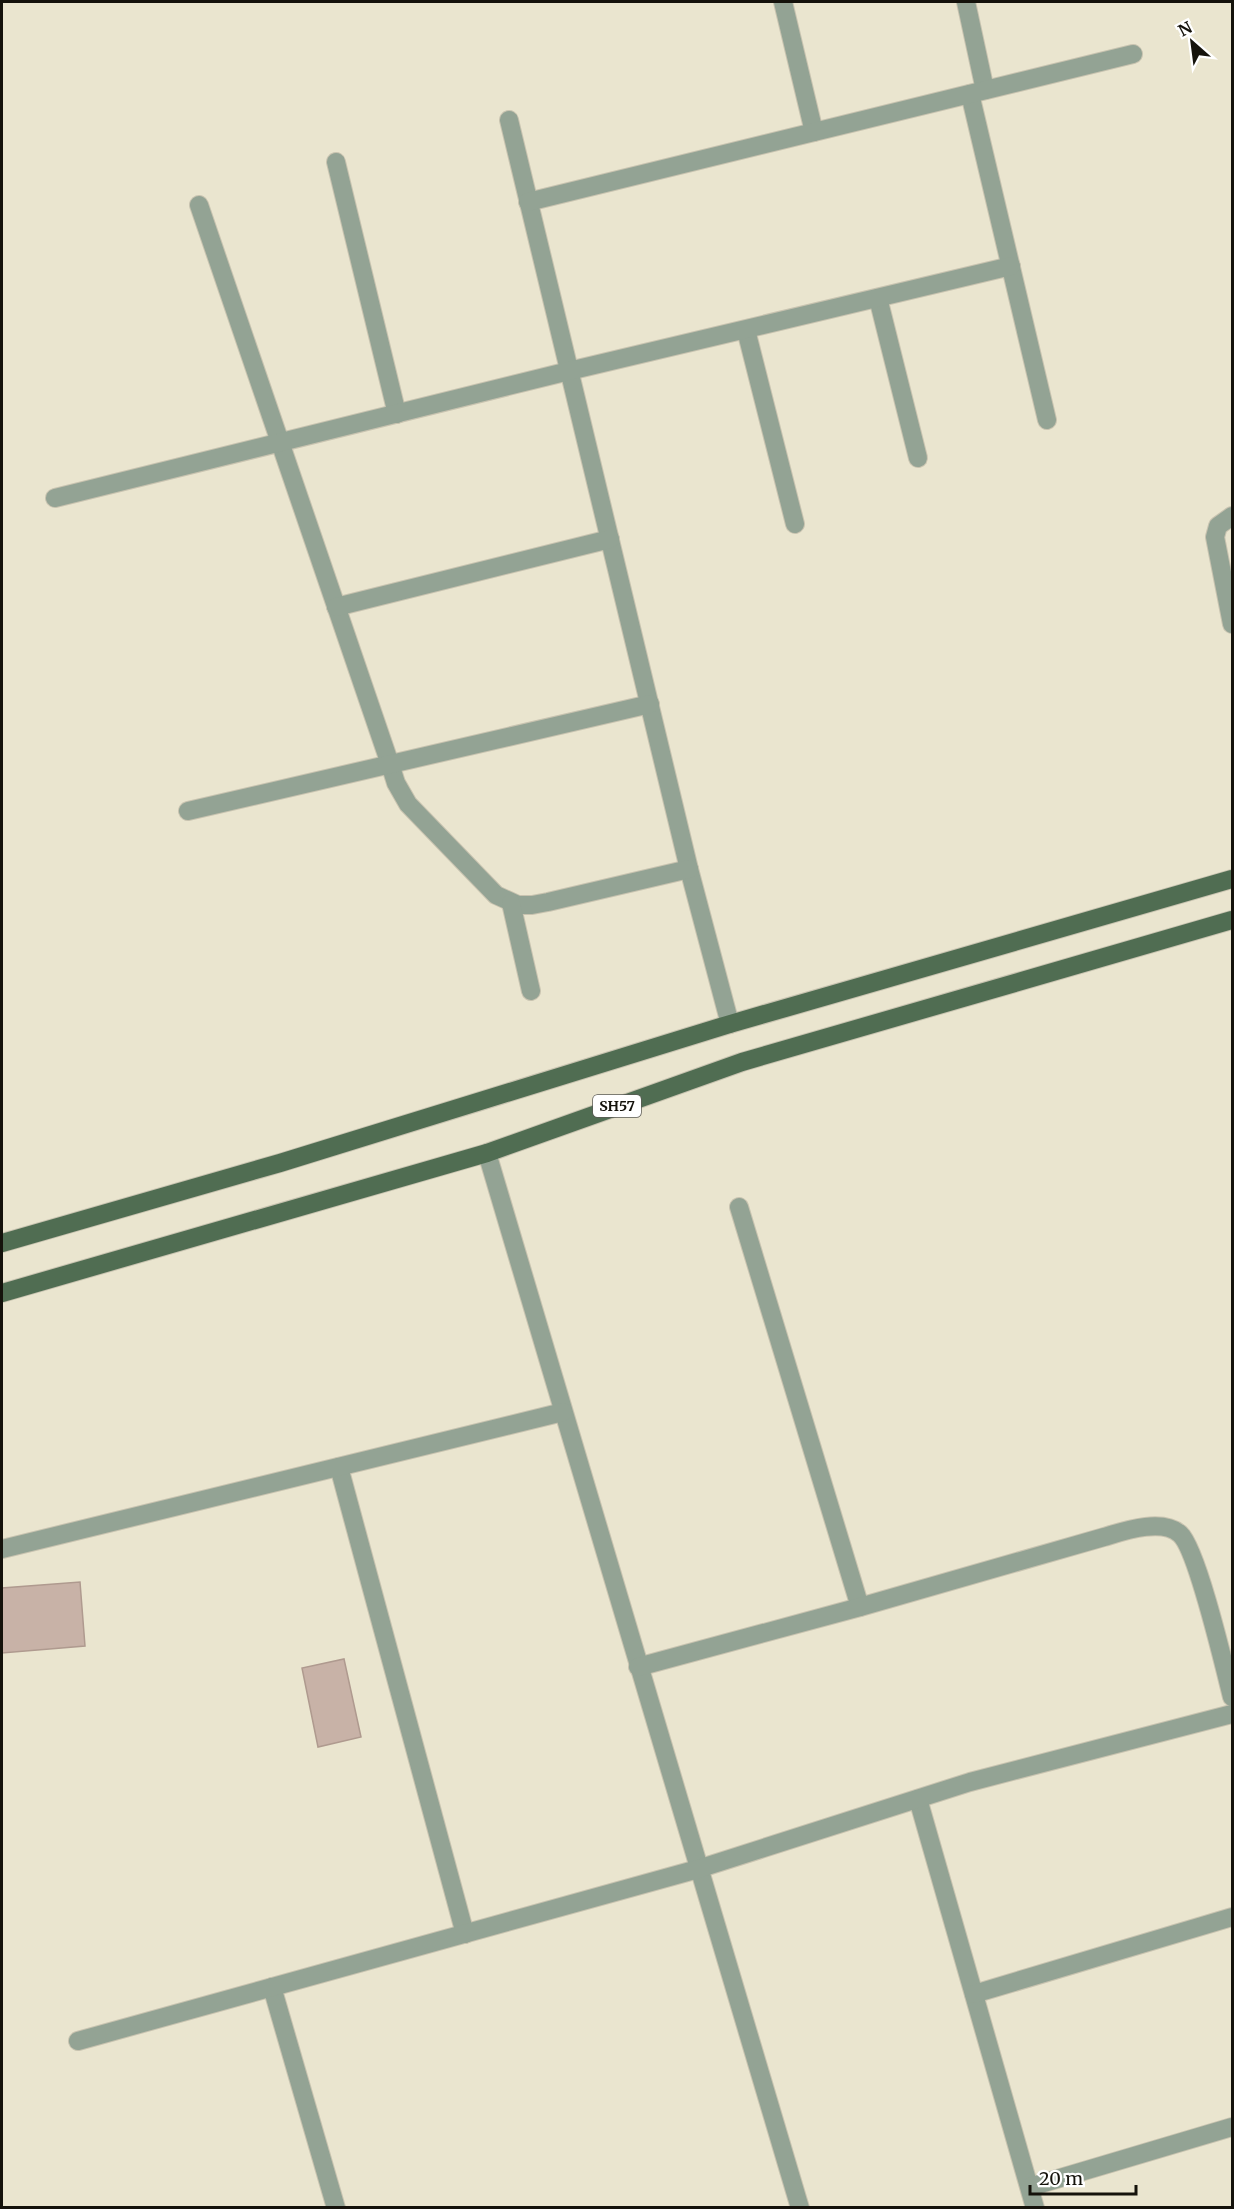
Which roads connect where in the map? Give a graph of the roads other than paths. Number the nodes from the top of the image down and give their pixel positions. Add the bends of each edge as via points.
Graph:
1 (783, 2) edge
2 (966, 2) edge
3 (1133, 54) dead end
4 (977, 92) junction
5 (509, 120) dead end
6 (814, 132) junction
7 (336, 162) dead end
8 (528, 202) junction
9 (199, 205) dead end
10 (1011, 266) junction
11 (878, 298) junction
12 (746, 330) junction
13 (569, 371) junction
14 (397, 414) junction
15 (1047, 420) dead end
16 (280, 443) junction
17 (918, 458) dead end
18 (55, 498) dead end
19 (1233, 516) edge
20 (795, 524) dead end
21 (610, 539) junction
22 (336, 607) junction
23 (1233, 624) edge
24 (650, 704) junction
25 (390, 764) junction
26 (188, 811) dead end
27 (689, 869) junction
28 (1233, 879) edge
29 (511, 903) junction
30 (1233, 920) edge
31 (531, 991) dead end
32 (730, 1024) junction
33 (487, 1153) junction
34 (739, 1207) dead end
35 (2, 1243) edge
36 (2, 1293) edge
37 (563, 1412) junction
38 (339, 1467) junction
39 (2, 1549) edge
40 (860, 1607) junction
41 (638, 1667) junction
42 (1233, 1697) edge
43 (1233, 1714) edge
44 (918, 1799) junction
45 (698, 1869) junction
46 (1233, 1917) edge
47 (465, 1934) junction
48 (272, 1987) junction
49 (974, 1994) junction
50 (78, 2041) dead end
51 (1233, 2127) edge
52 (1030, 2187) junction
53 (336, 2208) edge
54 (800, 2208) edge
55 (1035, 2208) edge

1 - 6 street
2 - 4 street
3 - 4 street
4 - 6 street
4 - 10 street
5 - 8 street
6 - 8 street
7 - 14 street
8 - 13 street
9 - 16 street
10 - 11 street
10 - 15 street
11 - 12 street
11 - 17 street
12 - 13 street
12 - 20 street
13 - 14 street
13 - 21 street
14 - 16 street
16 - 18 street
16 - 22 street
19 - 23 street via 1218,526 1215,537
21 - 22 street
21 - 24 street
22 - 25 street
24 - 25 street
24 - 27 street
25 - 26 street
25 - 29 street via 408,804 496,895
27 - 29 street via 532,905
27 - 32 street
28 - 32 main road
29 - 31 street
30 - 33 main road, SH57 via 742,1062
32 - 35 main road
33 - 36 main road, SH57
33 - 37 street
34 - 40 street
37 - 38 street
37 - 41 street
38 - 39 street
38 - 47 street
40 - 41 street
40 - 42 street via 1113,1534 1141,1527 1164,1527 1180,1534 1194,1558
41 - 45 street
43 - 44 street
44 - 45 street
44 - 49 street
45 - 47 street
45 - 54 street
46 - 49 street
47 - 48 street
48 - 50 street
48 - 53 street
49 - 52 street
51 - 52 street
52 - 55 street

